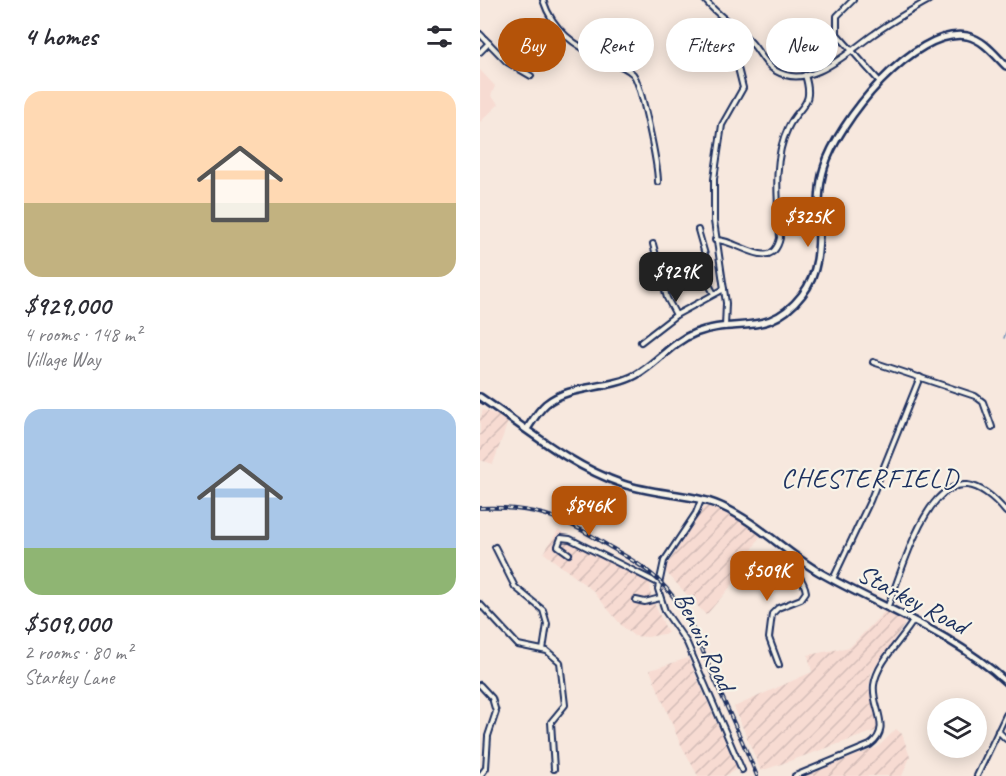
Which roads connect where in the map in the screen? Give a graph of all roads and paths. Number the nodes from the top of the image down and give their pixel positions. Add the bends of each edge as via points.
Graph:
1 (543, 0) edge
2 (705, 0) edge
3 (853, 0) edge
4 (930, 0) edge
5 (722, 18) edge
6 (480, 34) edge
7 (489, 43) junction
8 (754, 47) edge
9 (480, 52) edge
10 (852, 52) junction
11 (1006, 66) edge
12 (739, 72) edge
13 (805, 75) junction
14 (531, 76) dead end
15 (880, 82) junction
16 (658, 182) dead end
17 (698, 230) dead end
18 (715, 240) junction
19 (653, 244) dead end
20 (724, 289) junction
21 (713, 292) junction
22 (676, 315) junction
23 (725, 327) junction
24 (641, 342) dead end
25 (873, 362) dead end
26 (921, 377) junction
27 (480, 397) edge
28 (992, 427) dead end
29 (527, 429) junction
30 (701, 499) junction
31 (1006, 512) edge
32 (495, 548) dead end
33 (788, 552) junction
34 (569, 554) dead end
35 (833, 579) junction
36 (658, 584) junction
37 (660, 598) junction
38 (636, 600) dead end
39 (480, 604) edge
40 (887, 608) junction
41 (913, 621) junction
42 (543, 650) junction
43 (779, 665) dead end
44 (1006, 682) edge
45 (480, 685) edge
46 (1006, 715) edge
47 (998, 731) junction
48 (1006, 739) edge
49 (554, 769) dead end
50 (742, 770) dead end
51 (480, 776) edge
52 (795, 776) edge
53 (977, 776) edge

1 - 16 street via 554,24 568,39 636,78
2 - 5 street
3 - 10 street via 840,13 835,27 839,39
4 - 10 street via 894,20
6 - 7 street
7 - 9 street
7 - 14 street via 507,62
8 - 13 street via 777,72
10 - 13 street
10 - 15 street
11 - 15 street via 980,41 954,36 923,48
12 - 18 street via 743,88 724,119 718,143 713,189
13 - 18 street via 807,103 788,128 781,156 777,246 764,255
15 - 23 street via 849,118 825,164 818,201 818,258 807,288 790,308 769,321
17 - 21 street
18 - 20 street
19 - 22 street via 667,298
20 - 21 street
20 - 23 street
21 - 22 street
22 - 24 street
23 - 29 street via 686,337 648,368 624,381 558,396 543,406
25 - 26 street
26 - 28 street via 977,397 983,402
26 - 35 street
27 - 29 street, Starkey Road
29 - 30 street, Starkey Road via 607,478 650,491
30 - 33 street, Starkey Road via 740,517
30 - 36 street, Benois Road via 664,561
31 - 40 street via 989,495 970,486 958,486 937,498 925,513
32 - 42 street via 515,587 543,610 547,624
33 - 35 street, Starkey Road
33 - 43 street via 806,592 801,599 772,614 769,638
34 - 36 street via 558,546 561,538
35 - 40 street, Starkey Road
36 - 37 street, Benois Road
37 - 38 street via 645,603
37 - 50 street, Benois Road via 687,643
39 - 42 street via 518,645
40 - 41 street, Starkey Road
41 - 44 street, Starkey Road via 967,650
41 - 52 street via 875,679 874,696 881,722 876,740
42 - 49 street via 558,659 563,677 564,708 550,723
45 - 51 street via 492,698 496,712 488,736 486,768
46 - 47 street
47 - 48 street
47 - 53 street

